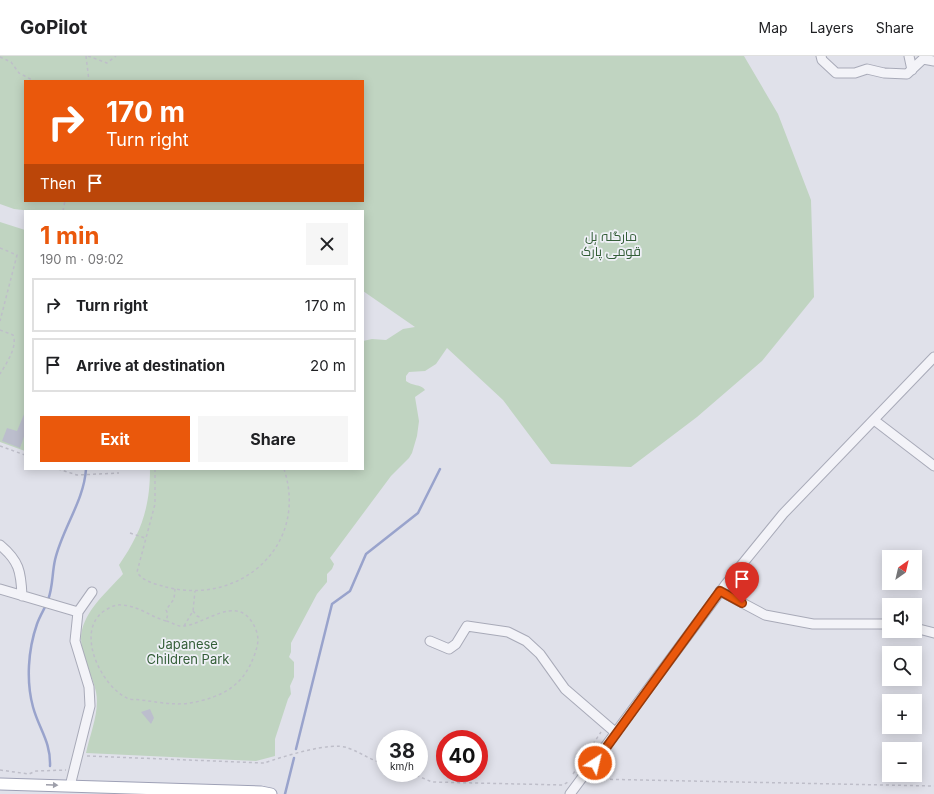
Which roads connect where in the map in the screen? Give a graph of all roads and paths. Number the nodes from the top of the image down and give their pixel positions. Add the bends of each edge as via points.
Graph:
1 (86, 56) edge
2 (88, 56) edge
3 (116, 56) edge
4 (821, 56) edge
5 (909, 56) edge
6 (0, 57) edge
7 (934, 61) edge
8 (912, 70) junction
9 (32, 80) edge
10 (89, 80) edge
11 (0, 248) edge
12 (0, 322) edge
13 (0, 330) edge
14 (934, 357) edge
15 (0, 374) edge
16 (874, 420) junction
17 (0, 446) edge
18 (24, 455) edge
19 (934, 466) edge
20 (61, 470) edge
21 (156, 470) edge
22 (284, 470) edge
23 (119, 473) dead end
24 (130, 533) dead end
25 (146, 538) junction
26 (0, 544) edge
27 (0, 589) edge
28 (175, 589) junction
29 (720, 591) junction
30 (92, 592) dead end
31 (195, 592) junction
32 (19, 595) junction
33 (0, 597) edge
34 (193, 611) junction
35 (78, 612) junction
36 (204, 619) junction
37 (166, 621) junction
38 (882, 624) edge
39 (184, 626) junction
40 (922, 630) edge
41 (934, 633) edge
42 (430, 641) dead end
43 (601, 732) dead end
44 (616, 733) junction
45 (77, 755) junction
46 (376, 761) edge
47 (74, 769) junction
48 (0, 770) edge
49 (573, 775) dead end
50 (582, 779) junction
51 (428, 780) edge
52 (569, 781) dead end
53 (2, 783) edge
54 (70, 786) junction
55 (934, 786) edge
56 (271, 794) edge
57 (570, 794) edge

1 - 10 path
2 - 3 path via 107,63
4 - 8 street via 836,73 855,74 866,69 907,74
5 - 8 street
6 - 9 path via 11,62 19,73
7 - 8 street via 923,58
11 - 12 path via 17,255
13 - 15 path via 12,335 14,342
14 - 16 street
16 - 19 street
16 - 29 street via 783,514
17 - 18 path
20 - 23 path via 71,474
21 - 25 path via 155,504
22 - 31 path via 289,495 286,525 283,536 272,554 240,580 211,590
24 - 25 path
25 - 28 path via 137,572 146,580
26 - 32 street via 18,565 21,574
27 - 32 street
28 - 31 path
28 - 37 path via 174,599 166,610
29 - 38 street via 764,615 813,624
29 - 44 street
30 - 35 street
31 - 34 path
32 - 33 street
32 - 35 street
34 - 36 path
34 - 39 path
35 - 45 street via 75,641 91,695
36 - 37 path via 221,612 240,612 248,617 254,626 259,638 258,646 251,663 236,686 208,699 180,704 167,705 129,698 111,684 95,658 92,642 94,623 104,611 121,605
36 - 39 path
37 - 39 path
40 - 41 street
42 - 44 street via 449,649 456,644 467,626 508,632 526,640 540,654 565,689
43 - 49 path
44 - 50 street
45 - 46 path via 264,763 319,748 347,747
45 - 47 street
47 - 48 path via 36,771 29,774
47 - 54 street
50 - 55 path
50 - 57 street
51 - 52 path via 563,785
53 -> 54 main road
54 - 56 main road

